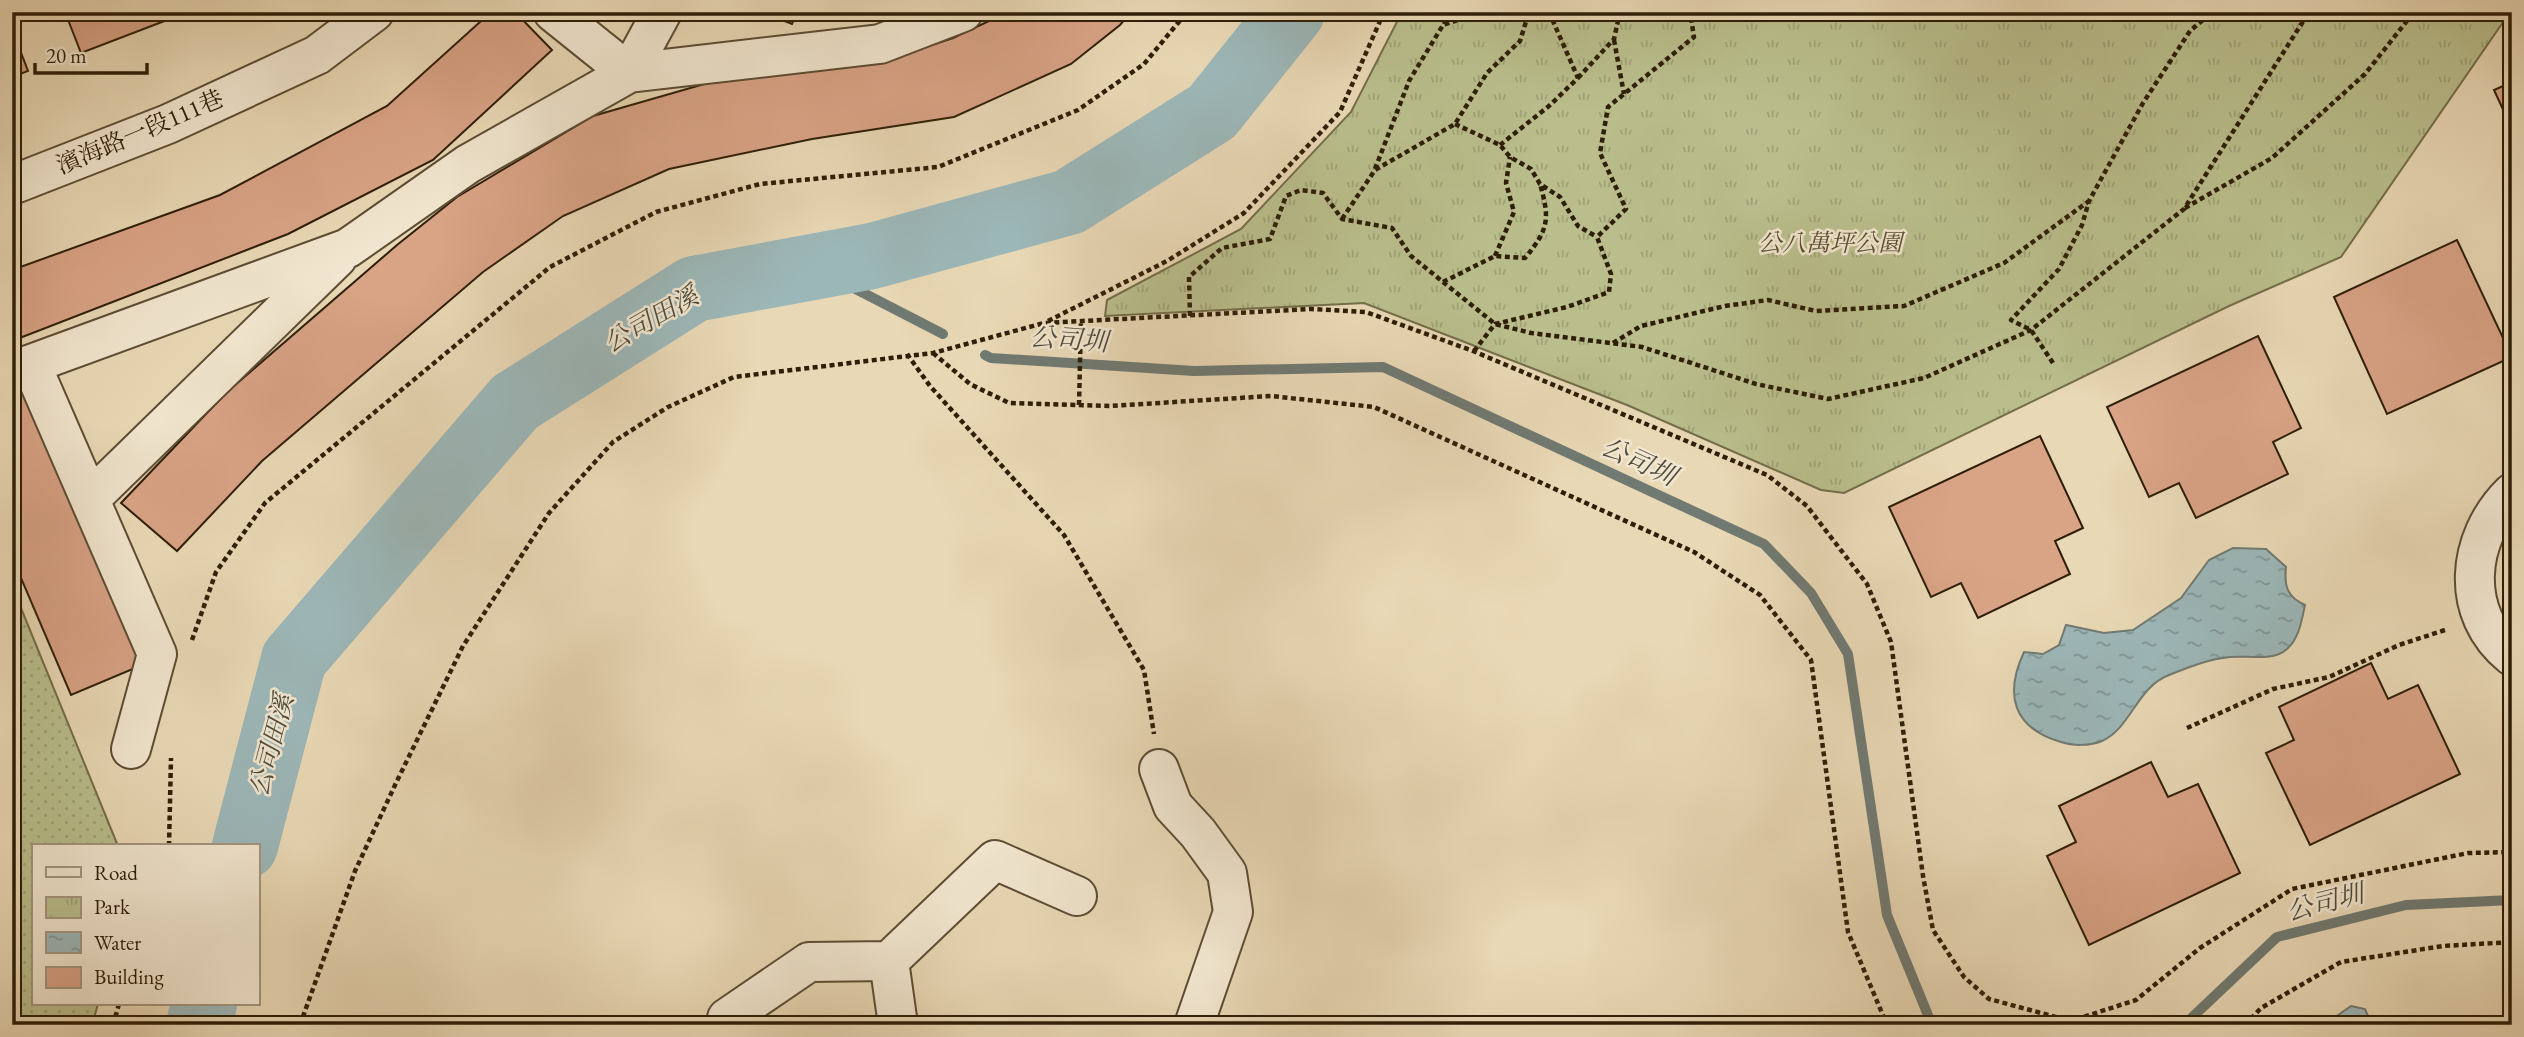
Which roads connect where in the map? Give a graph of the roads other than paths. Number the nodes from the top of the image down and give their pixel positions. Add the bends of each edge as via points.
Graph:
1 (374, 12) edge
2 (553, 12) edge
3 (662, 12) edge
4 (963, 12) edge
5 (890, 28) edge
6 (629, 73) junction
7 (12, 185) edge
8 (348, 248) junction
9 (21, 367) edge
10 (2512, 494) edge
11 (90, 498) junction
12 (2512, 656) edge
13 (131, 749) dead end
14 (1159, 769) road end
15 (1077, 896) dead end
16 (889, 961) junction
17 (734, 1025) edge
18 (898, 1025) edge
19 (1194, 1025) edge

1 - 7 street, 濱海路一段111巷 via 317,55 169,124
2 - 6 street
3 - 6 street
4 - 5 street
5 - 6 street
6 - 8 street via 468,164
8 - 9 street
8 - 11 street
9 - 11 street
10 - 12 street via 2495,510 2478,544 2474,582 2483,619 2501,648
11 - 13 street via 157,654
14 - 19 street via 1173,806 1227,873 1233,912
15 - 16 street via 995,860
16 - 17 street via 808,962 727,1018
16 - 18 street

